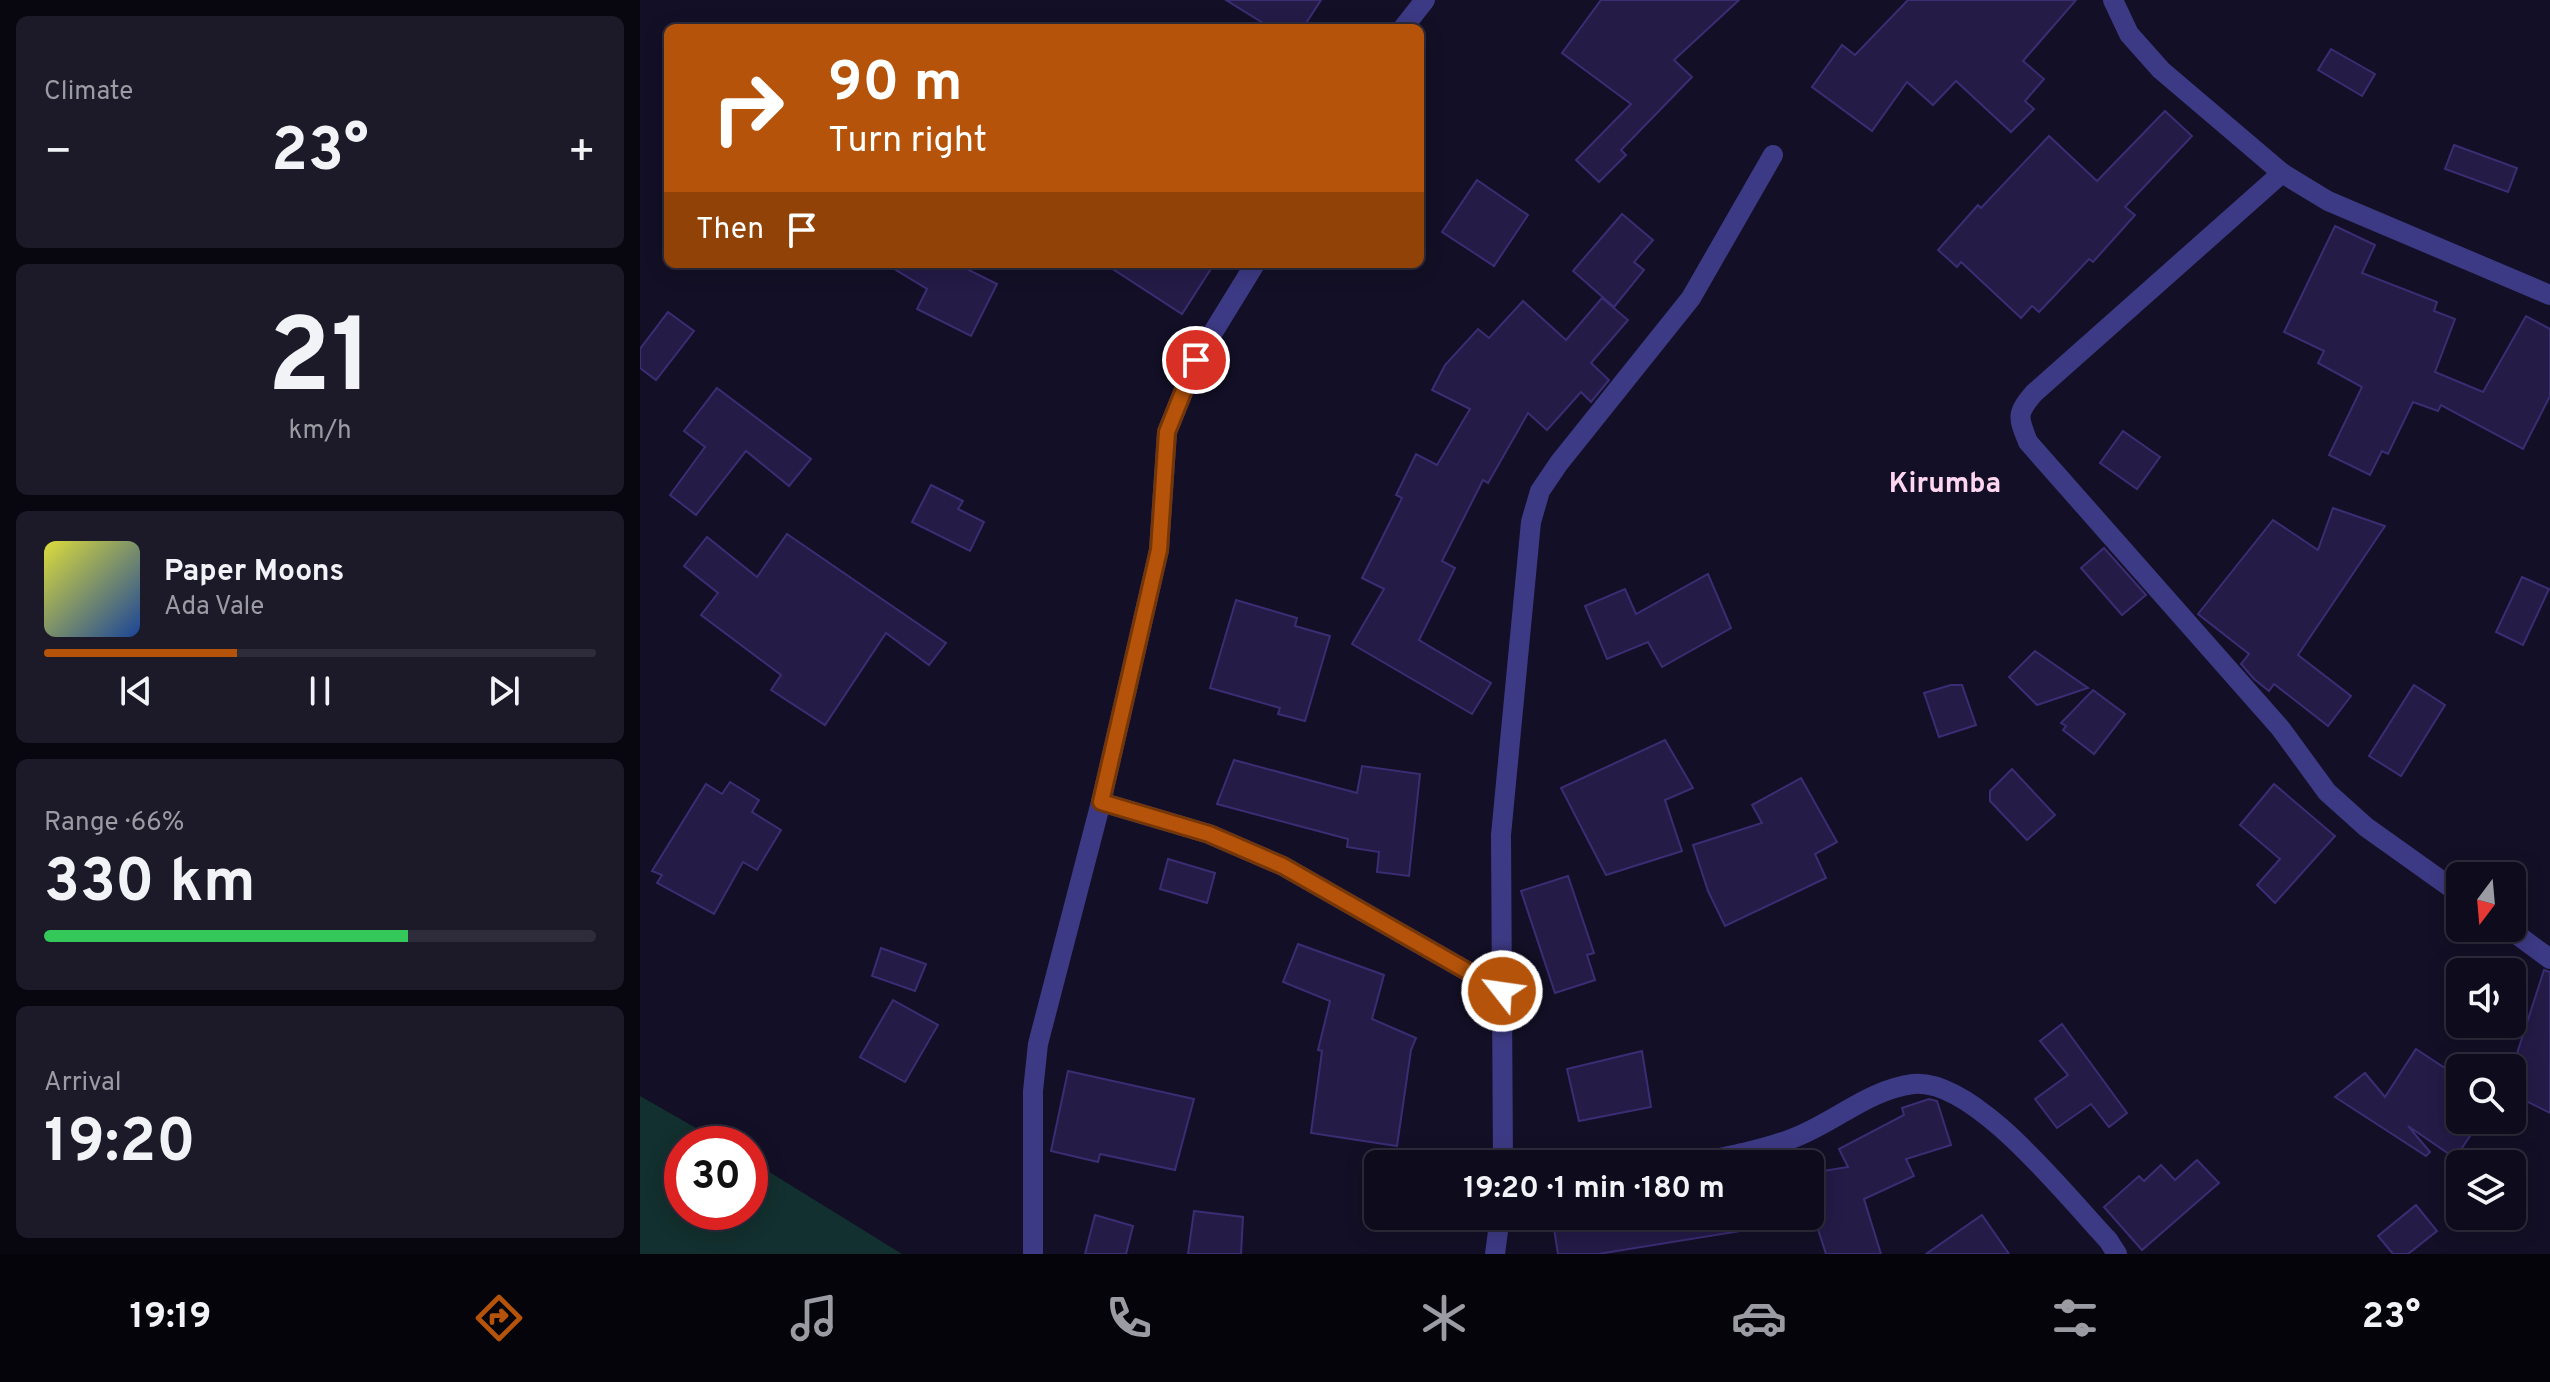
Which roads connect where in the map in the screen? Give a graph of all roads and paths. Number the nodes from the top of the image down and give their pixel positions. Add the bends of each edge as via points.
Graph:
1 (1425, 0) edge
2 (2113, 0) edge
3 (1406, 24) edge
4 (1773, 155) dead end
5 (2282, 173) junction
6 (1253, 268) edge
7 (2550, 295) edge
8 (1101, 802) junction
9 (2446, 884) edge
10 (2526, 941) edge
11 (2550, 959) edge
12 (1502, 991) junction
13 (1503, 1150) edge
14 (1748, 1150) edge
15 (1498, 1230) edge
16 (1033, 1254) edge
17 (1495, 1254) edge
18 (2117, 1254) edge

1 - 3 street
2 - 5 street via 2129,34 2161,70
4 - 12 street via 1691,298 1540,491 1531,522 1501,835
5 - 7 street via 2328,201
5 - 9 street via 2034,393 2020,409 2019,422 2028,442 2281,729 2327,792
6 - 8 street via 1196,360 1167,432 1159,550
8 - 12 street via 1209,834 1283,866
8 - 16 street via 1038,1044
10 - 11 street
12 - 13 street
14 - 18 street via 1793,1139 1880,1092 1916,1083 1954,1094 1989,1114
15 - 17 street

